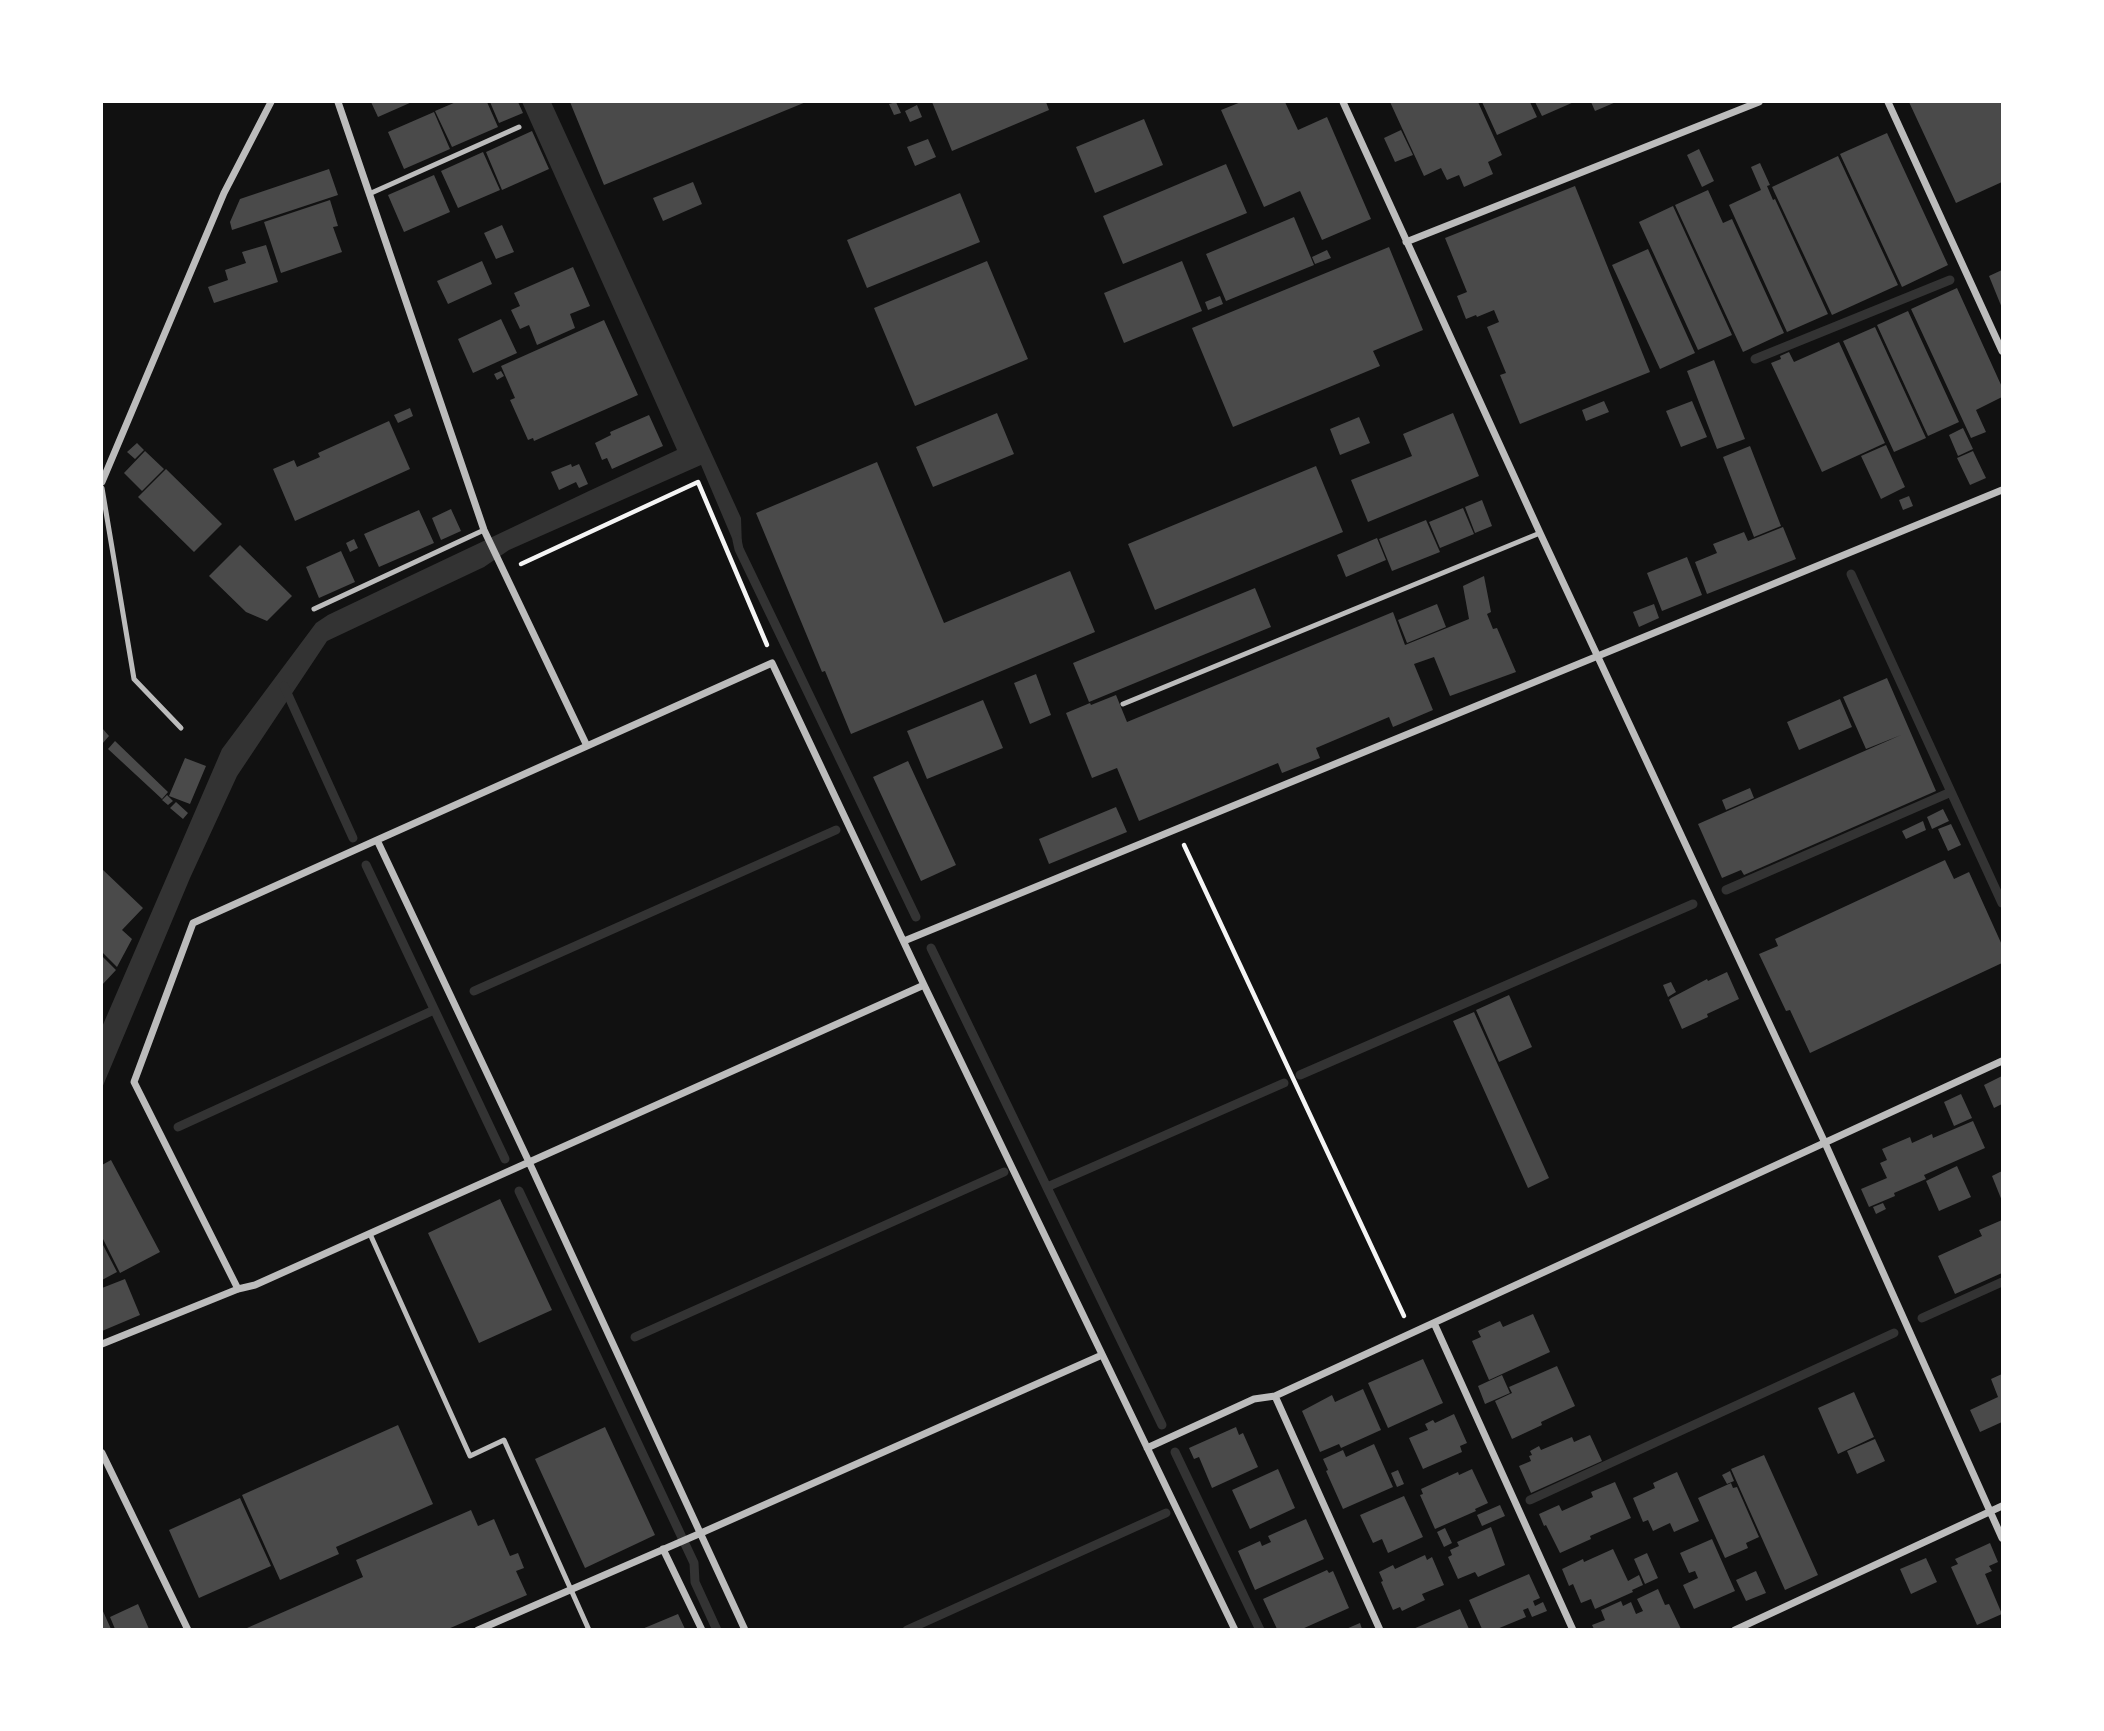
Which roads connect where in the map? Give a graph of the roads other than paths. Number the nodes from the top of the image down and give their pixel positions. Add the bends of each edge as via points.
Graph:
1 (271, 102) edge
2 (338, 102) edge
3 (1343, 102) edge
4 (1759, 102) edge
5 (1888, 102) edge
6 (519, 127) dead end
7 (369, 194) junction
8 (1406, 242) junction
9 (2003, 351) edge
10 (102, 482) edge
11 (102, 488) edge
12 (2003, 490) edge
13 (485, 532) junction
14 (1540, 533) junction
15 (314, 609) dead end
16 (1597, 655) junction
17 (1123, 704) dead end
18 (181, 728) dead end
19 (587, 746) junction
20 (377, 840) junction
21 (904, 941) junction
22 (924, 985) junction
23 (2003, 1061) edge
24 (1825, 1143) junction
25 (529, 1162) junction
26 (370, 1234) junction
27 (238, 1289) junction
28 (1434, 1323) junction
29 (102, 1344) edge
30 (1102, 1354) junction
31 (1275, 1396) junction
32 (1147, 1448) junction
33 (102, 1453) edge
34 (2003, 1506) edge
35 (1990, 1512) junction
36 (697, 1534) junction
37 (2003, 1538) edge
38 (663, 1549) junction
39 (571, 1589) junction
40 (188, 1629) edge
41 (478, 1629) edge
42 (589, 1629) edge
43 (702, 1629) edge
44 (745, 1629) edge
45 (1235, 1629) edge
46 (1381, 1629) edge
47 (1573, 1629) edge
48 (1735, 1629) edge

1 - 10 street via 224,193
2 - 7 street
3 - 8 street
4 - 8 street
5 - 9 street
6 - 7 lane
7 - 13 street
8 - 14 street
11 - 18 lane via 134,679
12 - 16 street
13 - 15 lane
13 - 19 street
14 - 16 street
14 - 17 lane
16 - 21 street
16 - 24 street
19 - 20 street
19 - 21 street via 772,663
20 - 25 street
20 - 27 street via 193,923 134,1082
21 - 22 street
22 - 25 street
22 - 30 street
23 - 24 street
24 - 28 street
24 - 35 street
25 - 26 street
25 - 36 street
26 - 27 street
26 - 39 lane via 470,1455 504,1440
27 - 29 street
28 - 31 street
28 - 47 street
30 - 32 street
30 - 36 street
31 - 32 street via 1254,1399
31 - 46 street
32 - 45 street
33 - 40 street
34 - 35 street
35 - 37 street
35 - 48 street
36 - 38 street
36 - 44 street
38 - 39 street
38 - 43 street
39 - 41 street
39 - 42 lane

